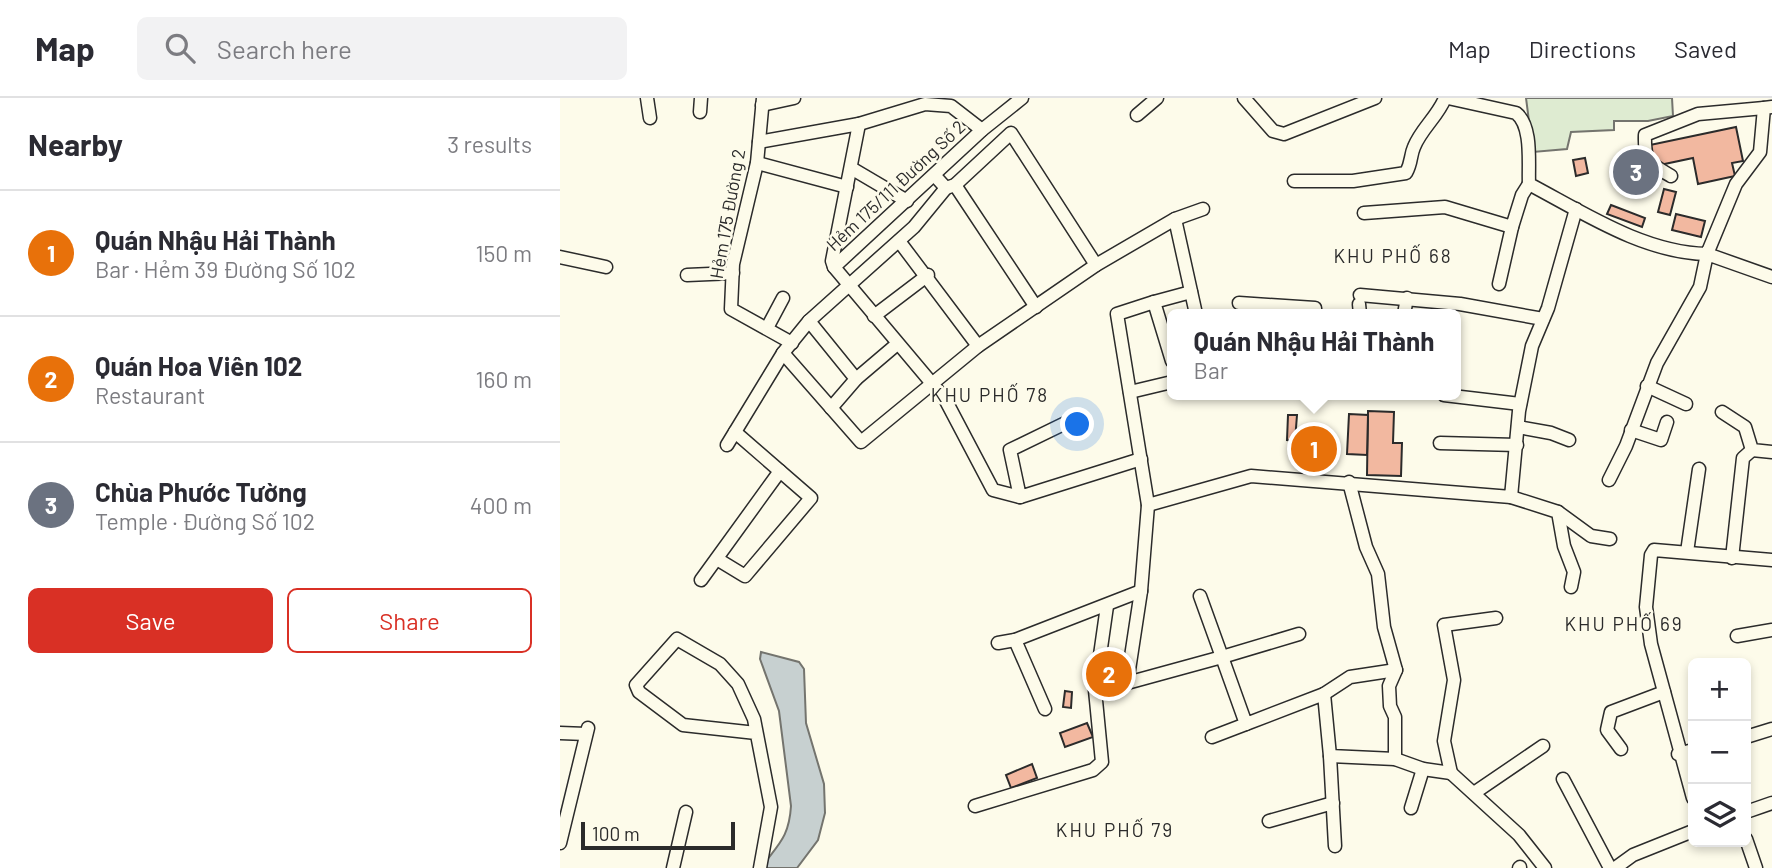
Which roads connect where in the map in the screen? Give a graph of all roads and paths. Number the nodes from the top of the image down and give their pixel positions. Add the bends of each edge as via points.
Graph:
1 (647, 98) edge
2 (701, 98) edge
3 (794, 98) edge
4 (1022, 98) edge
5 (1157, 98) edge
6 (1375, 98) edge
7 (1447, 98) edge
8 (1247, 99) edge
9 (762, 102) edge
10 (1768, 108) edge
11 (700, 112) dead end
12 (1137, 115) dead end
13 (650, 118) dead end
14 (859, 124) junction
15 (982, 130) junction
16 (759, 142) junction
17 (757, 163) junction
18 (851, 167) junction
19 (936, 176) junction
20 (1671, 176) dead end
21 (1294, 181) dead end
22 (1529, 184) junction
23 (847, 187) junction
24 (951, 187) junction
25 (907, 201) junction
26 (1203, 209) dead end
27 (1576, 209) junction
28 (1364, 213) dead end
29 (1175, 219) junction
30 (1512, 227) junction
31 (899, 241) junction
32 (1707, 254) junction
33 (560, 257) edge
34 (1096, 265) junction
35 (606, 267) dead end
36 (835, 268) junction
37 (733, 273) junction
38 (687, 275) dead end
39 (928, 275) junction
40 (1772, 278) edge
41 (1499, 284) dead end
42 (850, 287) junction
43 (1191, 292) junction
44 (783, 298) dead end
45 (1408, 298) junction
46 (1154, 302) junction
47 (1239, 303) dead end
48 (1360, 305) edge
49 (1036, 307) junction
50 (1195, 309) edge
51 (1259, 309) edge
52 (1288, 309) edge
53 (1315, 309) edge
54 (1405, 309) edge
55 (874, 316) junction
56 (1543, 318) junction
57 (809, 321) junction
58 (766, 328) junction
59 (793, 343) junction
60 (896, 345) junction
61 (1167, 345) edge
62 (978, 346) junction
63 (783, 353) junction
64 (856, 379) junction
65 (1167, 383) edge
66 (930, 384) junction
67 (1647, 387) junction
68 (1130, 392) junction
69 (1461, 397) edge
70 (1520, 404) junction
71 (1686, 404) dead end
72 (831, 408) junction
73 (1721, 412) dead end
74 (1080, 416) dead end
75 (1667, 422) dead end
76 (1518, 427) junction
77 (1631, 430) junction
78 (735, 432) junction
79 (1569, 440) dead end
80 (1440, 443) dead end
81 (727, 445) dead end
82 (1517, 445) junction
83 (1752, 450) junction
84 (1772, 452) edge
85 (1142, 459) junction
86 (1699, 469) dead end
87 (780, 471) junction
88 (1609, 480) dead end
89 (1349, 482) junction
90 (1020, 497) junction
91 (1511, 497) junction
92 (1148, 505) junction
93 (1558, 512) junction
94 (1610, 539) dead end
95 (1687, 552) junction
96 (1732, 558) junction
97 (718, 559) junction
98 (1772, 560) edge
99 (701, 580) dead end
100 (1571, 587) dead end
101 (1141, 591) junction
102 (1200, 596) dead end
103 (1107, 606) junction
104 (1496, 618) dead end
105 (1772, 630) edge
106 (1299, 634) dead end
107 (1737, 636) dead end
108 (1015, 640) junction
109 (998, 643) dead end
110 (1222, 657) junction
111 (1396, 670) junction
112 (1664, 692) junction
113 (1324, 694) junction
114 (1045, 709) dead end
115 (1246, 724) junction
116 (1772, 729) edge
117 (560, 733) edge
118 (756, 733) junction
119 (1751, 735) edge
120 (1212, 737) dead end
121 (1544, 746) dead end
122 (1621, 749) dead end
123 (1688, 751) edge
124 (1678, 754) junction
125 (1330, 756) junction
126 (1395, 759) junction
127 (1423, 769) junction
128 (1451, 773) junction
129 (1563, 779) dead end
130 (1688, 784) edge
131 (1474, 793) junction
132 (1333, 803) junction
133 (1771, 805) edge
134 (975, 806) dead end
135 (1411, 808) dead end
136 (1751, 811) edge
137 (686, 812) dead end
138 (1269, 821) dead end
139 (1688, 833) edge
140 (560, 843) edge
141 (1335, 846) dead end
142 (1749, 847) edge
143 (673, 868) edge
144 (760, 868) edge
145 (1545, 868) edge
146 (1613, 868) edge
147 (1756, 868) edge

1 - 13 street
2 - 11 street
3 - 9 street
4 - 15 street, Hẻm 175/111 Đường Số 2
5 - 12 street
6 - 8 street via 1284,134 1273,131
7 - 21 street via 1413,148 1414,160 1406,173 1353,181
7 - 22 street via 1521,117
9 - 16 street, Hẻm 175 Đường 2
10 - 20 street via 1698,114 1645,135 1644,155
10 - 32 street via 1759,152 1736,184
14 - 15 street via 937,103 951,106
14 - 16 street
14 - 18 street
15 - 19 street, Hẻm 175/111 Đường Số 2
16 - 17 street, Hẻm 175 Đường 2
17 - 23 street
17 - 37 street, Hẻm 175 Đường 2
18 - 23 street
18 - 25 street
19 - 24 street
19 - 25 street, Hẻm 175/111 Đường Số 2
22 - 27 street
22 - 30 street
23 - 36 street via 832,261
24 - 31 street
24 - 34 street via 1011,133
24 - 49 street
25 - 36 street, Hẻm 175/111 Đường Số 2
26 - 29 street
27 - 32 street via 1676,253
27 - 56 street
28 - 30 street via 1445,207
29 - 34 street
29 - 43 street
30 - 41 street
31 - 39 street
31 - 42 street
32 - 40 street
32 - 67 street via 1700,287
33 - 35 street
34 - 49 street
36 - 42 street
37 - 38 street
37 - 58 street, Hẻm 175 Đường 2 via 731,309
39 - 55 street
39 - 62 street
42 - 55 street
42 - 57 street
43 - 46 street
43 - 50 street
44 - 58 street
45 - 48 street
45 - 54 street
45 - 56 street
46 - 61 street
46 - 68 street via 1117,314
47 - 51 street
49 - 62 street
52 - 53 street
55 - 60 street
56 - 70 street
57 - 59 street
57 - 64 street
58 - 59 street, Hẻm 175 Đường 2
59 - 63 street
60 - 64 street
60 - 66 street
62 - 66 street
63 - 72 street
63 - 78 street
64 - 72 street
65 - 68 street
66 - 72 street via 861,442
66 - 90 street via 945,399 993,490
67 - 71 street
67 - 77 street
68 - 85 street
69 - 70 street
70 - 76 street
73 - 83 street via 1745,427
74 - 90 street via 1010,450
75 - 77 street via 1661,440
76 - 79 street
76 - 82 street
77 - 88 street
78 - 81 street
78 - 87 street
80 - 82 street
82 - 91 street
83 - 84 street
83 - 96 street via 1743,458
85 - 90 street
85 - 92 street
86 - 95 street
87 - 97 street
87 - 97 street via 811,498 745,576
89 - 91 street
89 - 92 street via 1251,476
89 - 111 street via 1378,574 1384,627
91 - 93 street
92 - 101 street
93 - 94 street via 1591,536
93 - 100 street via 1574,572
95 - 96 street
95 - 112 street via 1654,550 1651,555 1646,607
96 - 98 street
97 - 99 street
101 - 103 street
101 - 110 street via 1127,683
102 - 110 street
103 - 108 street
103 - 134 street via 1095,690 1102,762 1093,770
104 - 128 street via 1444,625 1454,680 1444,741
105 - 107 street
106 - 110 street
108 - 109 street
108 - 114 street
110 - 115 street
111 - 113 street via 1350,677
111 - 126 street via 1389,686
112 - 122 street via 1611,712 1607,730
112 - 124 street
113 - 115 street
113 - 125 street
115 - 120 street
116 - 119 street
117 - 140 street via 587,731
118 - 118 street via 738,684 720,664 677,639 636,685 683,725
118 - 144 street via 771,807
121 - 131 street
123 - 124 street
124 - 130 street
125 - 126 street
125 - 132 street
126 - 127 street
127 - 128 street
127 - 135 street
128 - 131 street
129 - 146 street
131 - 145 street via 1519,835
132 - 138 street
132 - 141 street
133 - 136 street
137 - 143 street
139 - 146 street
142 - 147 street

